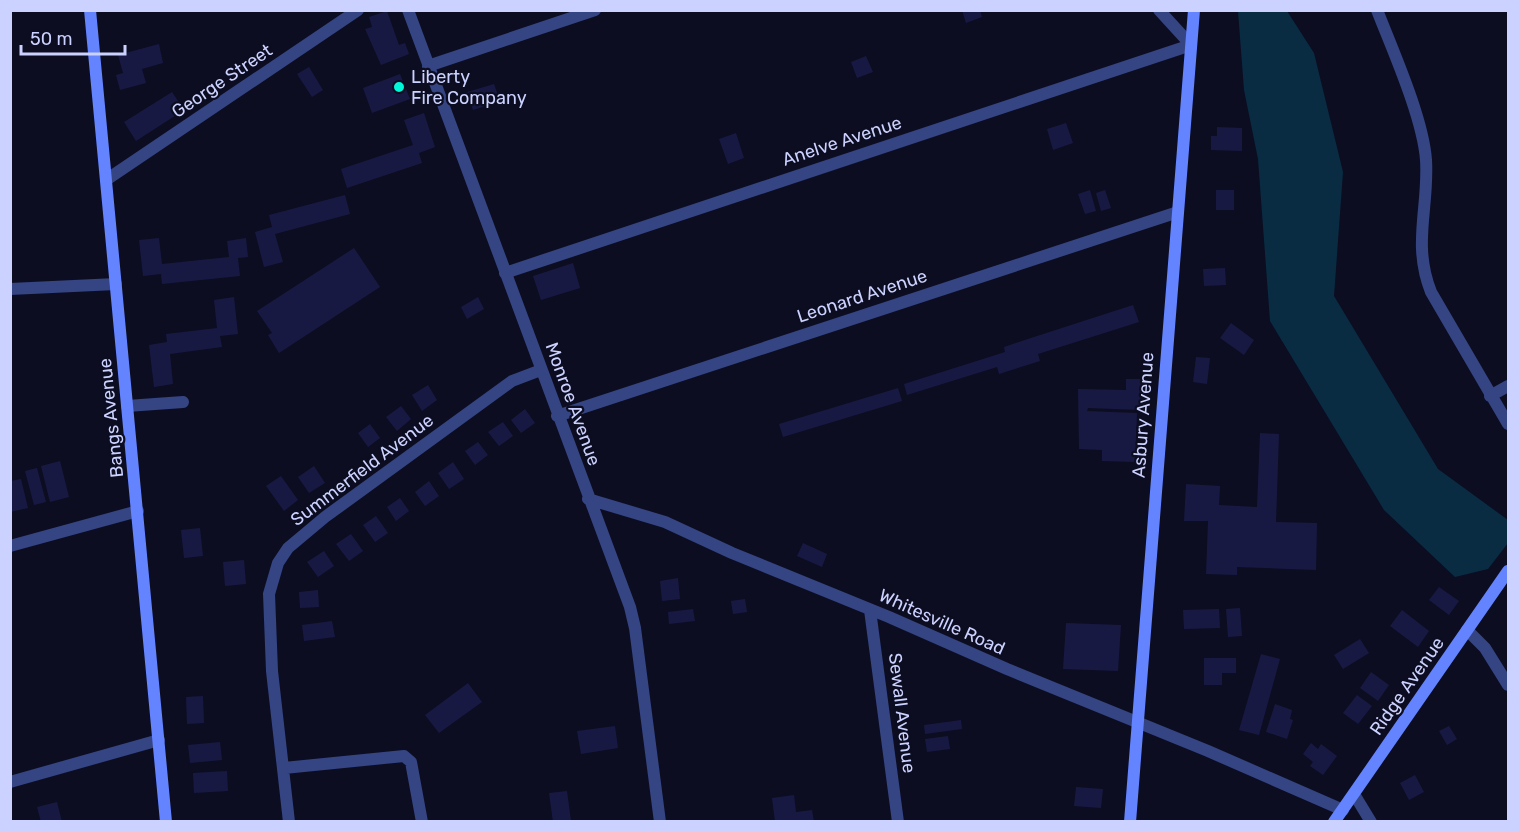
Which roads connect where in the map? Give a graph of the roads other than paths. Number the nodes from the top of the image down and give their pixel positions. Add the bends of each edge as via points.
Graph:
1 (90, 10) edge
2 (358, 10) edge
3 (408, 10) edge
4 (595, 10) edge
5 (1159, 10) edge
6 (1194, 10) edge
7 (1377, 10) edge
8 (1191, 45) junction
9 (428, 66) junction
10 (106, 180) junction
11 (1178, 212) junction
12 (505, 273) junction
13 (116, 284) junction
14 (10, 289) edge
15 (541, 370) junction
16 (1509, 386) edge
17 (1490, 396) junction
18 (183, 402) dead end
19 (127, 406) junction
20 (557, 416) junction
21 (1509, 424) edge
22 (588, 499) junction
23 (138, 511) junction
24 (10, 546) edge
25 (1509, 571) edge
26 (870, 610) junction
27 (1467, 630) junction
28 (1509, 685) edge
29 (1137, 724) junction
30 (159, 740) junction
31 (284, 768) junction
32 (10, 782) edge
33 (1354, 794) junction
34 (1343, 810) junction
35 (166, 822) edge
36 (289, 822) edge
37 (422, 822) edge
38 (660, 822) edge
39 (898, 822) edge
40 (1130, 822) edge
41 (1334, 822) edge
42 (1371, 822) edge

1 - 10 street, Bangs Avenue
2 - 10 street, George Street
3 - 9 street, Monroe Avenue
4 - 9 street
5 - 8 street
6 - 8 street, Asbury Avenue
7 - 17 street via 1423,141 1424,274
8 - 11 street, Asbury Avenue
8 - 12 street, Anelve Avenue
9 - 12 street, Monroe Avenue
10 - 13 street, Bangs Avenue
11 - 20 street, Leonard Avenue
11 - 29 street, Asbury Avenue
12 - 15 street, Monroe Avenue
13 - 14 street
13 - 19 street, Bangs Avenue
15 - 20 street, Monroe Avenue
15 - 31 street, Summerfield Avenue via 512,381 325,517 288,548 278,563 269,594 272,670
16 - 17 street
17 - 21 street
18 - 19 street
19 - 23 street, Bangs Avenue
20 - 22 street, Monroe Avenue
22 - 26 street, Whitesville Road via 665,522
22 - 38 street, Monroe Avenue via 635,628
23 - 24 street
23 - 30 street, Bangs Avenue
25 - 27 street, Ridge Avenue
26 - 29 street, Whitesville Road
26 - 39 street, Sewall Avenue
27 - 28 street via 1485,648
27 - 33 street, Ridge Avenue
29 - 34 street, Whitesville Road
29 - 40 street, Asbury Avenue
30 - 32 street
30 - 35 street, Bangs Avenue
31 - 36 street, Summerfield Avenue
31 - 37 street via 404,756 411,762
33 - 34 street, Ridge Avenue
33 - 42 street
34 - 41 street, Ridge Avenue

